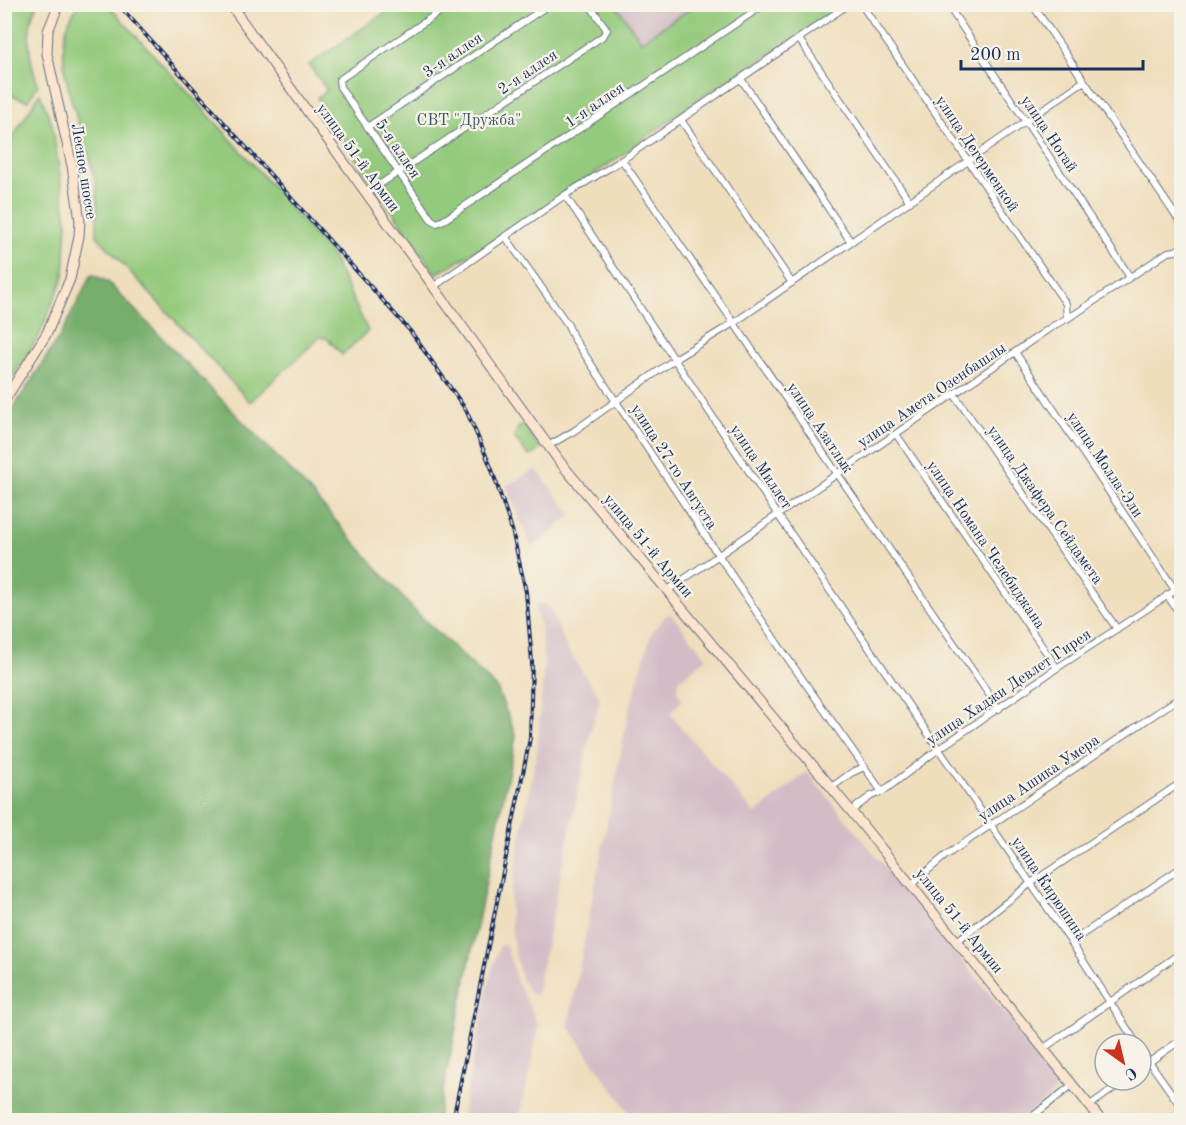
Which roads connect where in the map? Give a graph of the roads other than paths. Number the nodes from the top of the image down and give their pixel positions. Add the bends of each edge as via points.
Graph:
1 (60, 4) edge
2 (248, 4) edge
3 (451, 4) edge
4 (550, 4) edge
5 (589, 4) edge
6 (765, 4) edge
7 (849, 4) edge
8 (861, 4) edge
9 (947, 4) edge
10 (1032, 4) edge
11 (233, 8) edge
12 (799, 39) junction
13 (741, 79) junction
14 (1084, 81) junction
15 (681, 120) junction
16 (1026, 122) junction
17 (369, 126) junction
18 (622, 160) junction
19 (967, 163) junction
20 (399, 171) junction
21 (367, 193) junction
22 (565, 195) junction
23 (910, 202) junction
24 (436, 223) joint
25 (1182, 225) edge
26 (505, 236) junction
27 (851, 242) junction
28 (1182, 246) edge
29 (1130, 277) junction
30 (792, 283) junction
31 (433, 287) junction
32 (1067, 319) junction
33 (735, 322) junction
34 (1015, 352) junction
35 (675, 360) junction
36 (954, 394) junction
37 (616, 400) junction
38 (4, 401) edge
39 (896, 434) junction
40 (548, 446) junction
41 (837, 475) junction
42 (778, 515) junction
43 (718, 555) junction
44 (1182, 586) edge
45 (668, 590) junction
46 (1175, 590) junction
47 (1167, 595) junction
48 (1182, 618) edge
49 (1117, 629) junction
50 (1057, 668) junction
51 (1182, 696) edge
52 (999, 709) junction
53 (940, 748) junction
54 (864, 767) junction
55 (1182, 782) edge
56 (832, 787) junction
57 (882, 792) junction
58 (851, 811) junction
59 (991, 825) junction
60 (1182, 867) edge
61 (1031, 883) junction
62 (912, 884) junction
63 (957, 941) junction
64 (1071, 942) junction
65 (1182, 952) edge
66 (1109, 1002) junction
67 (1129, 1032) edge
68 (1182, 1039) edge
69 (1044, 1048) junction
70 (1153, 1059) edge
71 (1153, 1068) edge
72 (1072, 1085) junction
73 (1108, 1092) edge
74 (1089, 1106) junction
75 (1182, 1108) edge
76 (1028, 1120) edge
77 (1101, 1120) edge

1 - 38 main road, Лесное шоссе via 48,31 47,54 72,166 79,236 70,279 47,333
2 - 11 street
3 - 17 street, 5-я аллея via 339,80
4 - 17 street, 3-я аллея
5 - 20 street, 2-я аллея via 607,30 603,36
6 - 24 street, 1-я аллея
7 - 12 street
8 - 19 street, улица Дегерменкой
9 - 16 street, улица Ногай
10 - 14 street
11 - 21 main road, улица 51-й Армии
12 - 13 street
12 - 23 street
13 - 15 street
13 - 27 street
14 - 16 street
14 - 25 street
15 - 18 street
15 - 30 street
16 - 19 street
16 - 29 street, улица Ногай
17 - 20 street, 5-я аллея
18 - 22 street
18 - 33 street, улица Азатлык
19 - 23 street
19 - 32 street, улица Дегерменкой via 1066,304
20 - 21 street, 2-я аллея
20 - 24 street, 5-я аллея
21 - 31 main road, улица 51-й Армии
22 - 26 street
22 - 35 street, улица Миллет
23 - 27 street
26 - 31 street
26 - 37 street, улица 27-го Августа
27 - 30 street
28 - 29 street, улица Амета Озенбашлы
29 - 32 street, улица Амета Озенбашлы
30 - 33 street
31 - 40 main road, улица 51-й Армии
32 - 34 street, улица Амета Озенбашлы
33 - 35 street
33 - 41 street, улица Азатлык
34 - 36 street, улица Амета Озенбашлы
34 - 46 street, улица Молла-Эли
35 - 37 street
35 - 42 street, улица Миллет
36 - 39 street, улица Амета Озенбашлы
36 - 49 street, улица Джафера Сейдамета
37 - 40 street
37 - 43 street, улица 27-го Августа
39 - 41 street, улица Амета Озенбашлы
39 - 50 street, улица Номана Челебиджана
40 - 45 main road, улица 51-й Армии
41 - 42 street, улица Амета Озенбашлы
41 - 52 street, улица Азатлык
42 - 43 street, улица Амета Озенбашлы
42 - 53 street, улица Миллет
43 - 45 street, улица Амета Озенбашлы
43 - 54 street, улица 27-го Августа
44 - 46 street, улица Хаджи Девлет Гирея
45 - 56 main road, улица 51-й Армии
46 - 47 street, улица Хаджи Девлет Гирея
47 - 48 street
47 - 49 street, улица Хаджи Девлет Гирея
49 - 50 street, улица Хаджи Девлет Гирея
50 - 52 street, улица Хаджи Девлет Гирея
51 - 59 street, улица Ашика Умера
52 - 53 street, улица Хаджи Девлет Гирея
53 - 57 street, улица Хаджи Девлет Гирея
53 - 59 street, улица Кирюшина
54 - 56 street
54 - 57 street, улица 27-го Августа
55 - 61 street
56 - 58 main road, улица 51-й Армии
57 - 58 street, улица Хаджи Девлет Гирея
58 - 62 main road, улица 51-й Армии
59 - 61 street, улица Кирюшина
59 - 62 street, улица Ашика Умера
60 - 64 street
61 - 63 street
61 - 64 street, улица Кирюшина
62 - 63 main road, улица 51-й Армии
63 - 69 main road, улица 51-й Армии
64 - 66 street, улица Кирюшина
65 - 66 street
66 - 67 street, улица Кирюшина
66 - 69 street
68 - 70 street
69 - 72 main road, улица 51-й Армии
71 - 75 street
72 - 74 main road, улица 51-й Армии
72 - 76 street
73 - 74 street
74 - 77 main road, улица 51-й Армии

